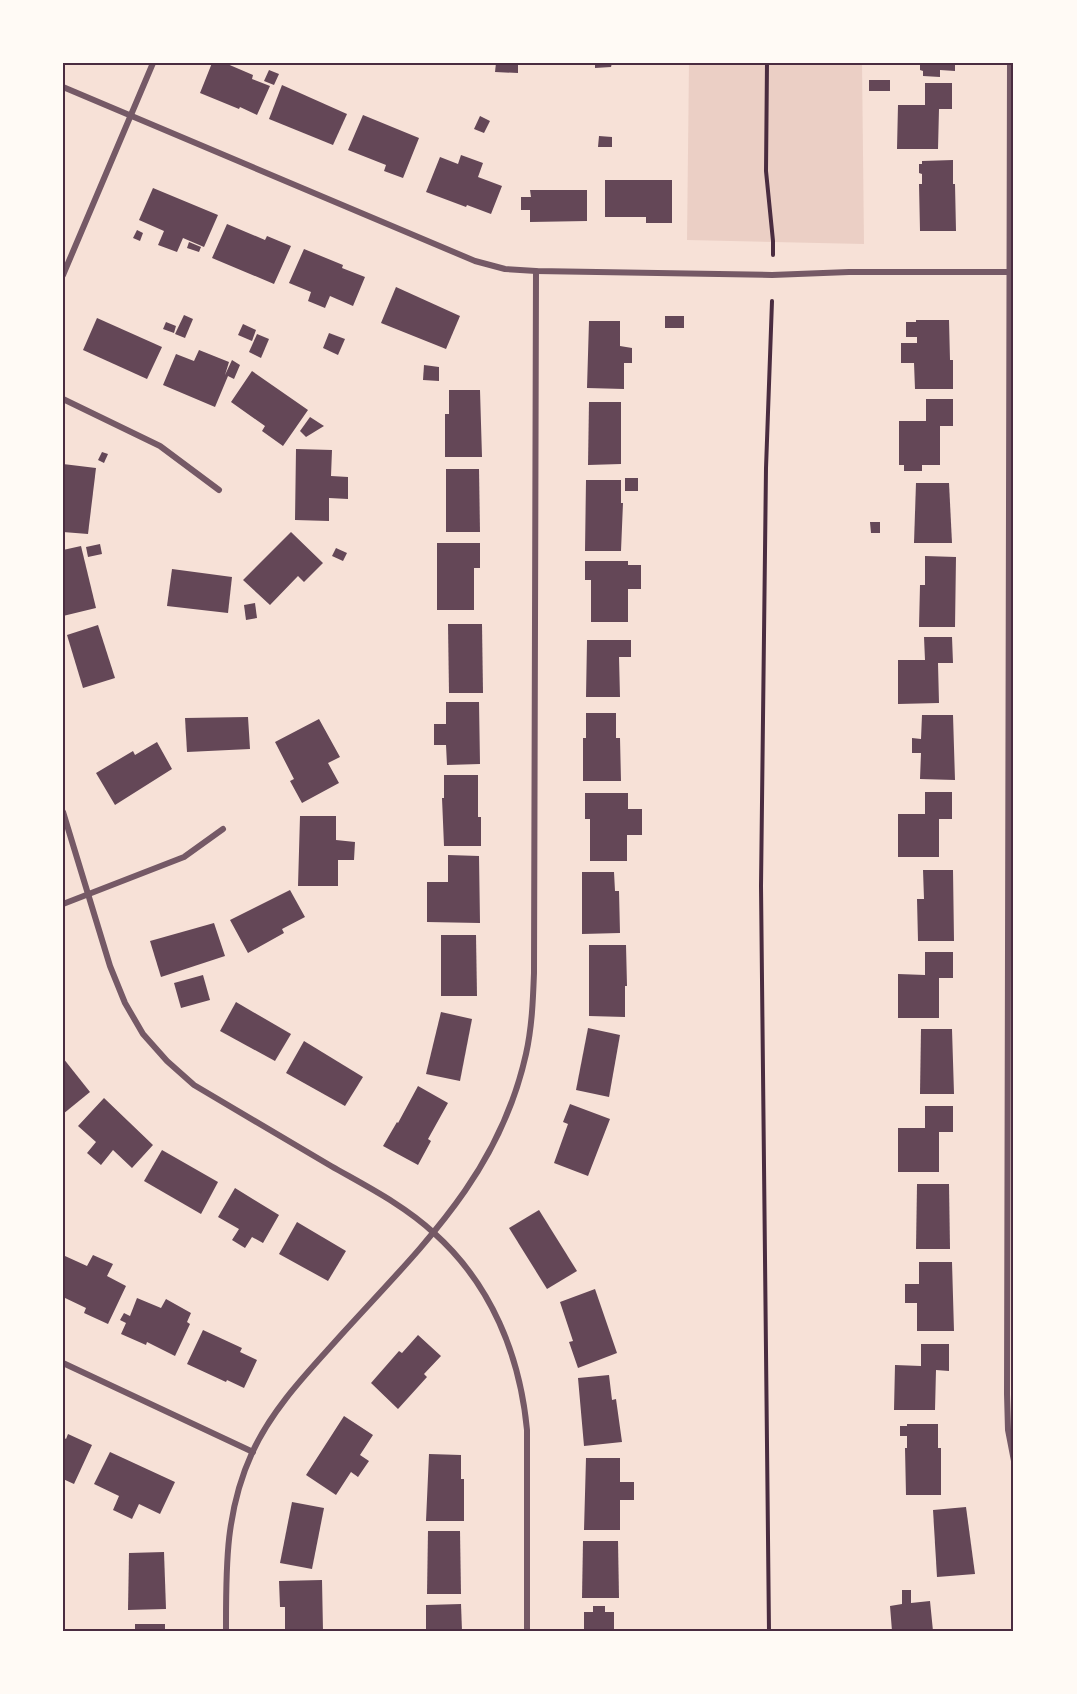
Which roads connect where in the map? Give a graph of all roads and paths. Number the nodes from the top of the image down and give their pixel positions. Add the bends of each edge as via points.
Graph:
1 (153, 63) edge
2 (767, 63) edge
3 (1010, 63) edge
4 (63, 87) edge
5 (131, 116) junction
6 (773, 255) dead end
7 (536, 271) junction
8 (1012, 272) edge
9 (63, 275) edge
10 (772, 301) dead end
11 (63, 399) edge
12 (219, 490) dead end
13 (63, 812) edge
14 (223, 829) dead end
15 (88, 896) junction
16 (63, 904) edge
17 (434, 1232) junction
18 (63, 1364) edge
19 (252, 1452) junction
20 (1014, 1461) edge
21 (226, 1631) edge
22 (527, 1631) edge
23 (769, 1631) edge

1 - 5 street
2 - 6 path via 766,171
3 - 8 street
4 - 5 street
5 - 7 street via 475,261 505,269
5 - 9 street
7 - 8 street via 772,275
7 - 17 street via 532,1013 524,1063 501,1131 477,1176
8 - 20 street via 1006,1394
10 - 23 path via 761,886
11 - 12 street via 159,446
13 - 15 street
14 - 15 street via 184,857
15 - 16 street
15 - 17 street via 125,1003 143,1034 166,1061 194,1084 399,1206
17 - 19 street via 299,1382
17 - 22 street via 482,1289 514,1357 527,1430
18 - 19 street
19 - 21 street via 230,1523

